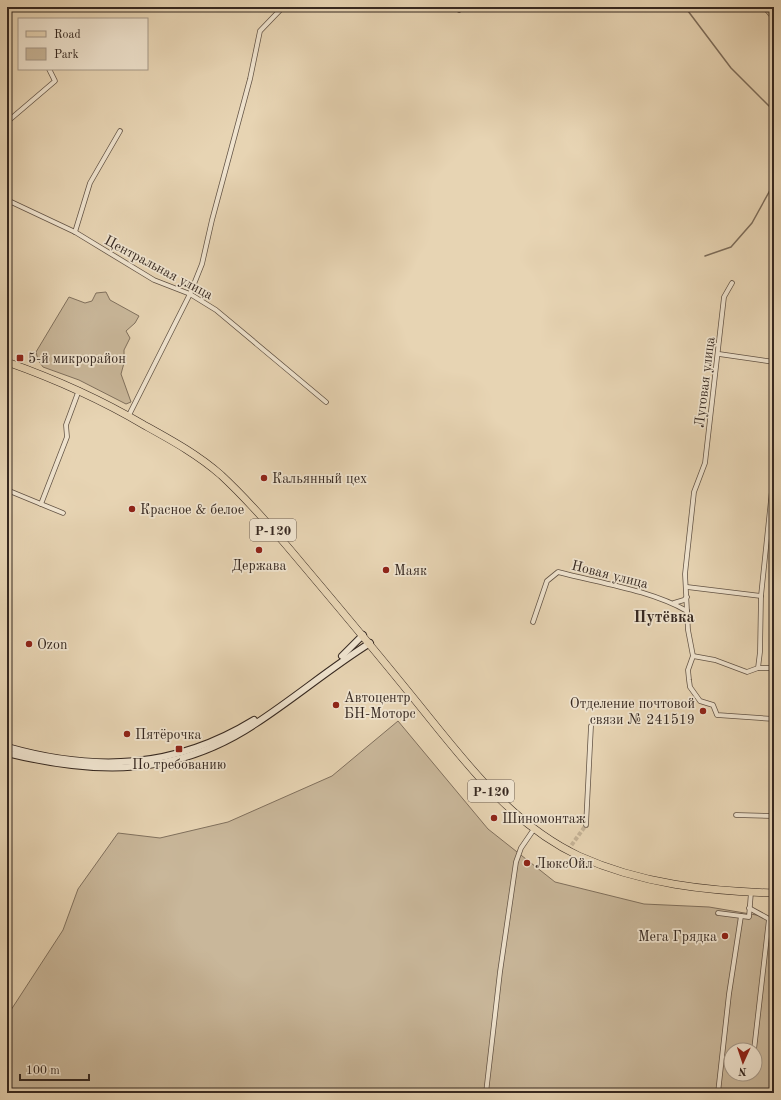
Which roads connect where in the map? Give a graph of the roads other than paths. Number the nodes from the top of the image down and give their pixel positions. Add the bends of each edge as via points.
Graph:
1 (283, 7) edge
2 (456, 7) edge
3 (461, 7) edge
4 (50, 70) edge
5 (7, 121) edge
6 (120, 131) dead end
7 (7, 200) edge
8 (75, 232) junction
9 (732, 283) dead end
10 (190, 294) junction
11 (719, 354) junction
12 (7, 362) edge
13 (774, 362) edge
14 (79, 390) junction
15 (326, 402) dead end
16 (129, 415) junction
17 (774, 471) edge
18 (7, 490) edge
19 (41, 504) junction
20 (63, 513) dead end
21 (687, 587) junction
22 (687, 596) junction
23 (761, 596) junction
24 (673, 603) junction
25 (687, 611) junction
26 (533, 622) dead end
27 (363, 634) junction
28 (370, 643) junction
29 (693, 656) junction
30 (758, 668) junction
31 (774, 668) edge
32 (774, 719) edge
33 (590, 726) dead end
34 (7, 747) edge
35 (7, 753) edge
36 (736, 815) dead end
37 (774, 816) edge
38 (586, 825) tunnel mouth
39 (534, 829) junction
40 (751, 892) junction
41 (774, 893) edge
42 (749, 908) junction
43 (718, 913) dead end
44 (742, 916) junction
45 (755, 1042) edge
46 (486, 1093) edge
47 (718, 1093) edge

1 - 10 street via 260,31 202,264
2 - 3 street via 459,10
4 - 5 street via 55,81
6 - 8 street via 90,183
7 - 8 street, Центральная улица
8 - 10 street, Центральная улица via 154,280
9 - 11 street, Луговая улица via 724,297
10 - 15 street, Центральная улица via 216,310
10 - 16 street
11 - 13 street
11 - 21 street, Луговая улица via 705,463 696,483 686,574
12 - 14 main road, Р-120
14 - 16 main road, Р-120
14 - 19 street via 66,425 66,437
16 - 27 main road, Р-120 via 188,449 225,480 257,511
17 - 23 street
18 - 19 street
19 - 20 street
21 - 22 street, Луговая улица
21 - 23 street
22 - 24 street via 684,600
22 - 25 street, Луговая улица
23 - 30 street
24 - 25 street, Новая улица
24 - 26 street, Новая улица via 558,572 547,581
25 - 29 street, Луговая улица
27 - 28 main road, Р-120
27 - 34 main road via 348,652 272,708 227,734 194,748 150,760 125,763 47,758
28 - 35 main road via 255,724 213,746 182,758 143,766 102,768 47,763
28 - 39 main road, Р-120 via 464,760 502,802
29 - 30 street via 714,660 747,672
29 - 32 street, Луговая улица via 689,664 690,687 700,701 713,705 717,715
30 - 31 street
33 - 38 street
36 - 37 street
39 - 40 main road, Р-120 via 578,855 625,873 664,884
39 - 46 street via 521,848 516,862
40 - 41 main road, Р-120
40 - 42 street
42 - 44 street via 749,917
42 - 45 street via 769,919
43 - 44 street
44 - 47 street via 729,994

